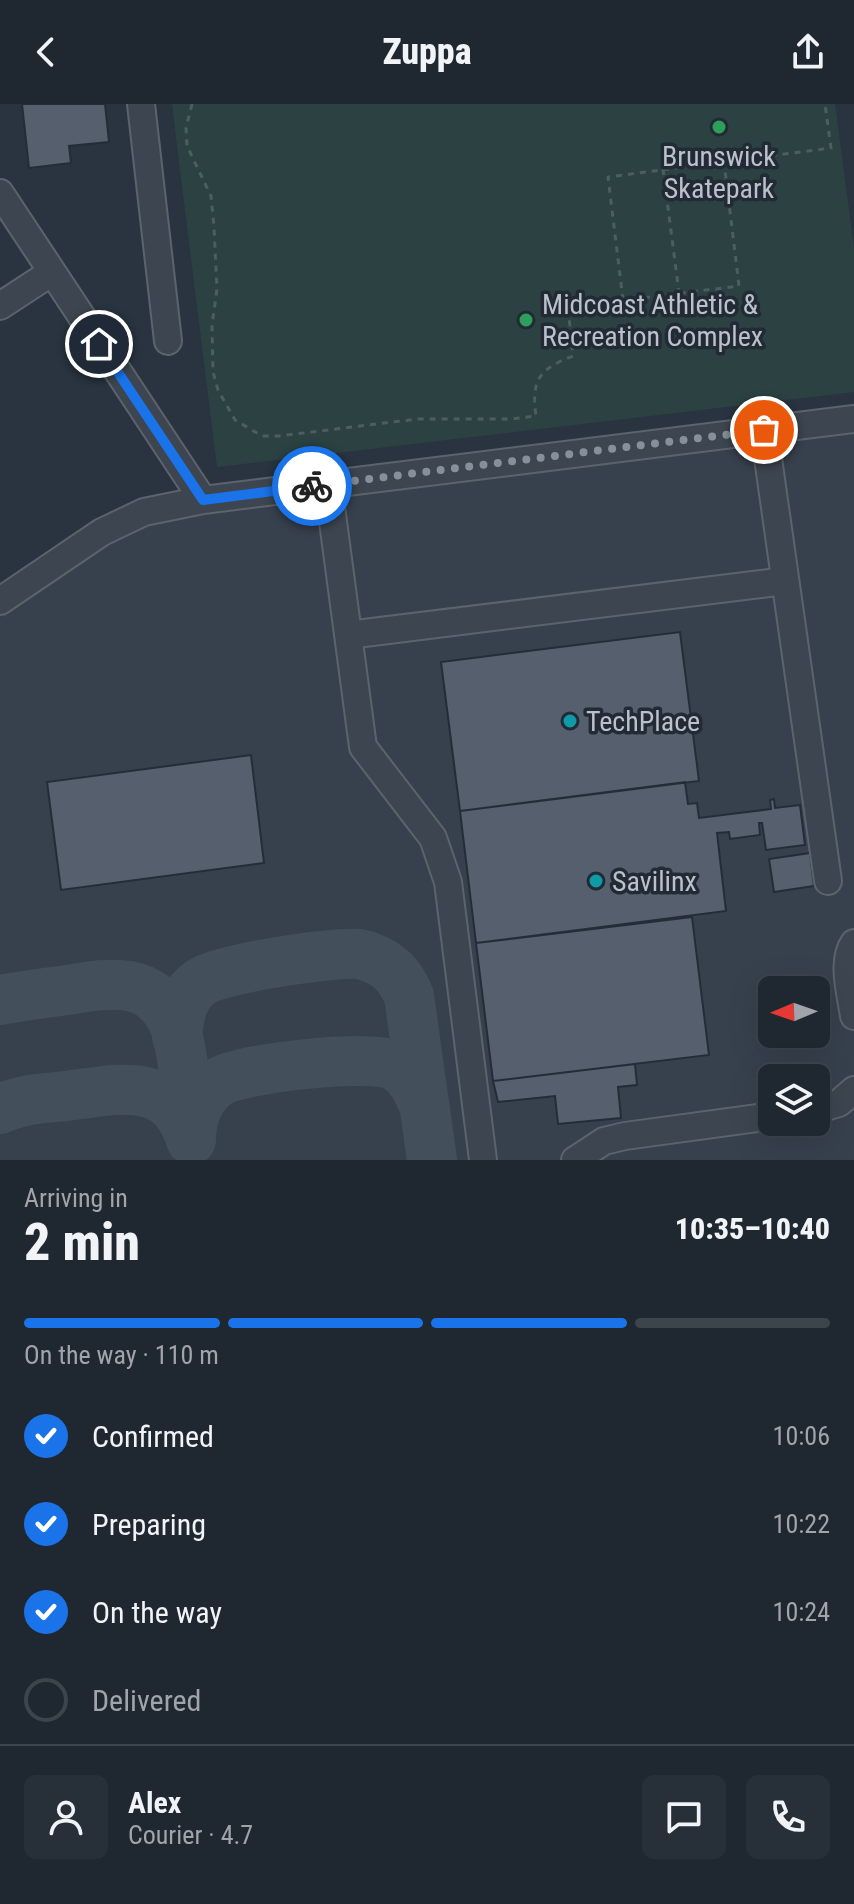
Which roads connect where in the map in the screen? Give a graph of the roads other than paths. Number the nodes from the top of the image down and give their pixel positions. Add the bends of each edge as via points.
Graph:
1 (141, 104) edge
2 (0, 193) edge
3 (52, 272) junction
4 (0, 306) edge
5 (168, 341) dead end
6 (854, 419) edge
7 (764, 430) junction
8 (328, 484) junction
9 (203, 500) junction
10 (785, 581) junction
11 (0, 601) edge
12 (348, 635) junction
13 (828, 881) dead end
14 (854, 943) edge
15 (854, 1016) edge
16 (854, 1090) edge
17 (830, 1106) edge
18 (758, 1118) edge
19 (483, 1160) edge
20 (575, 1160) edge

1 - 5 street
2 - 3 street
3 - 4 street
3 - 9 street
6 - 7 street
7 - 8 street
7 - 10 street
8 - 9 street
8 - 12 street
9 - 11 street via 144,512 102,532
10 - 12 street
10 - 13 street
12 - 19 street via 363,747 433,838 443,864
14 - 15 street via 848,967
16 - 17 street
18 - 20 street via 625,1136 604,1141

